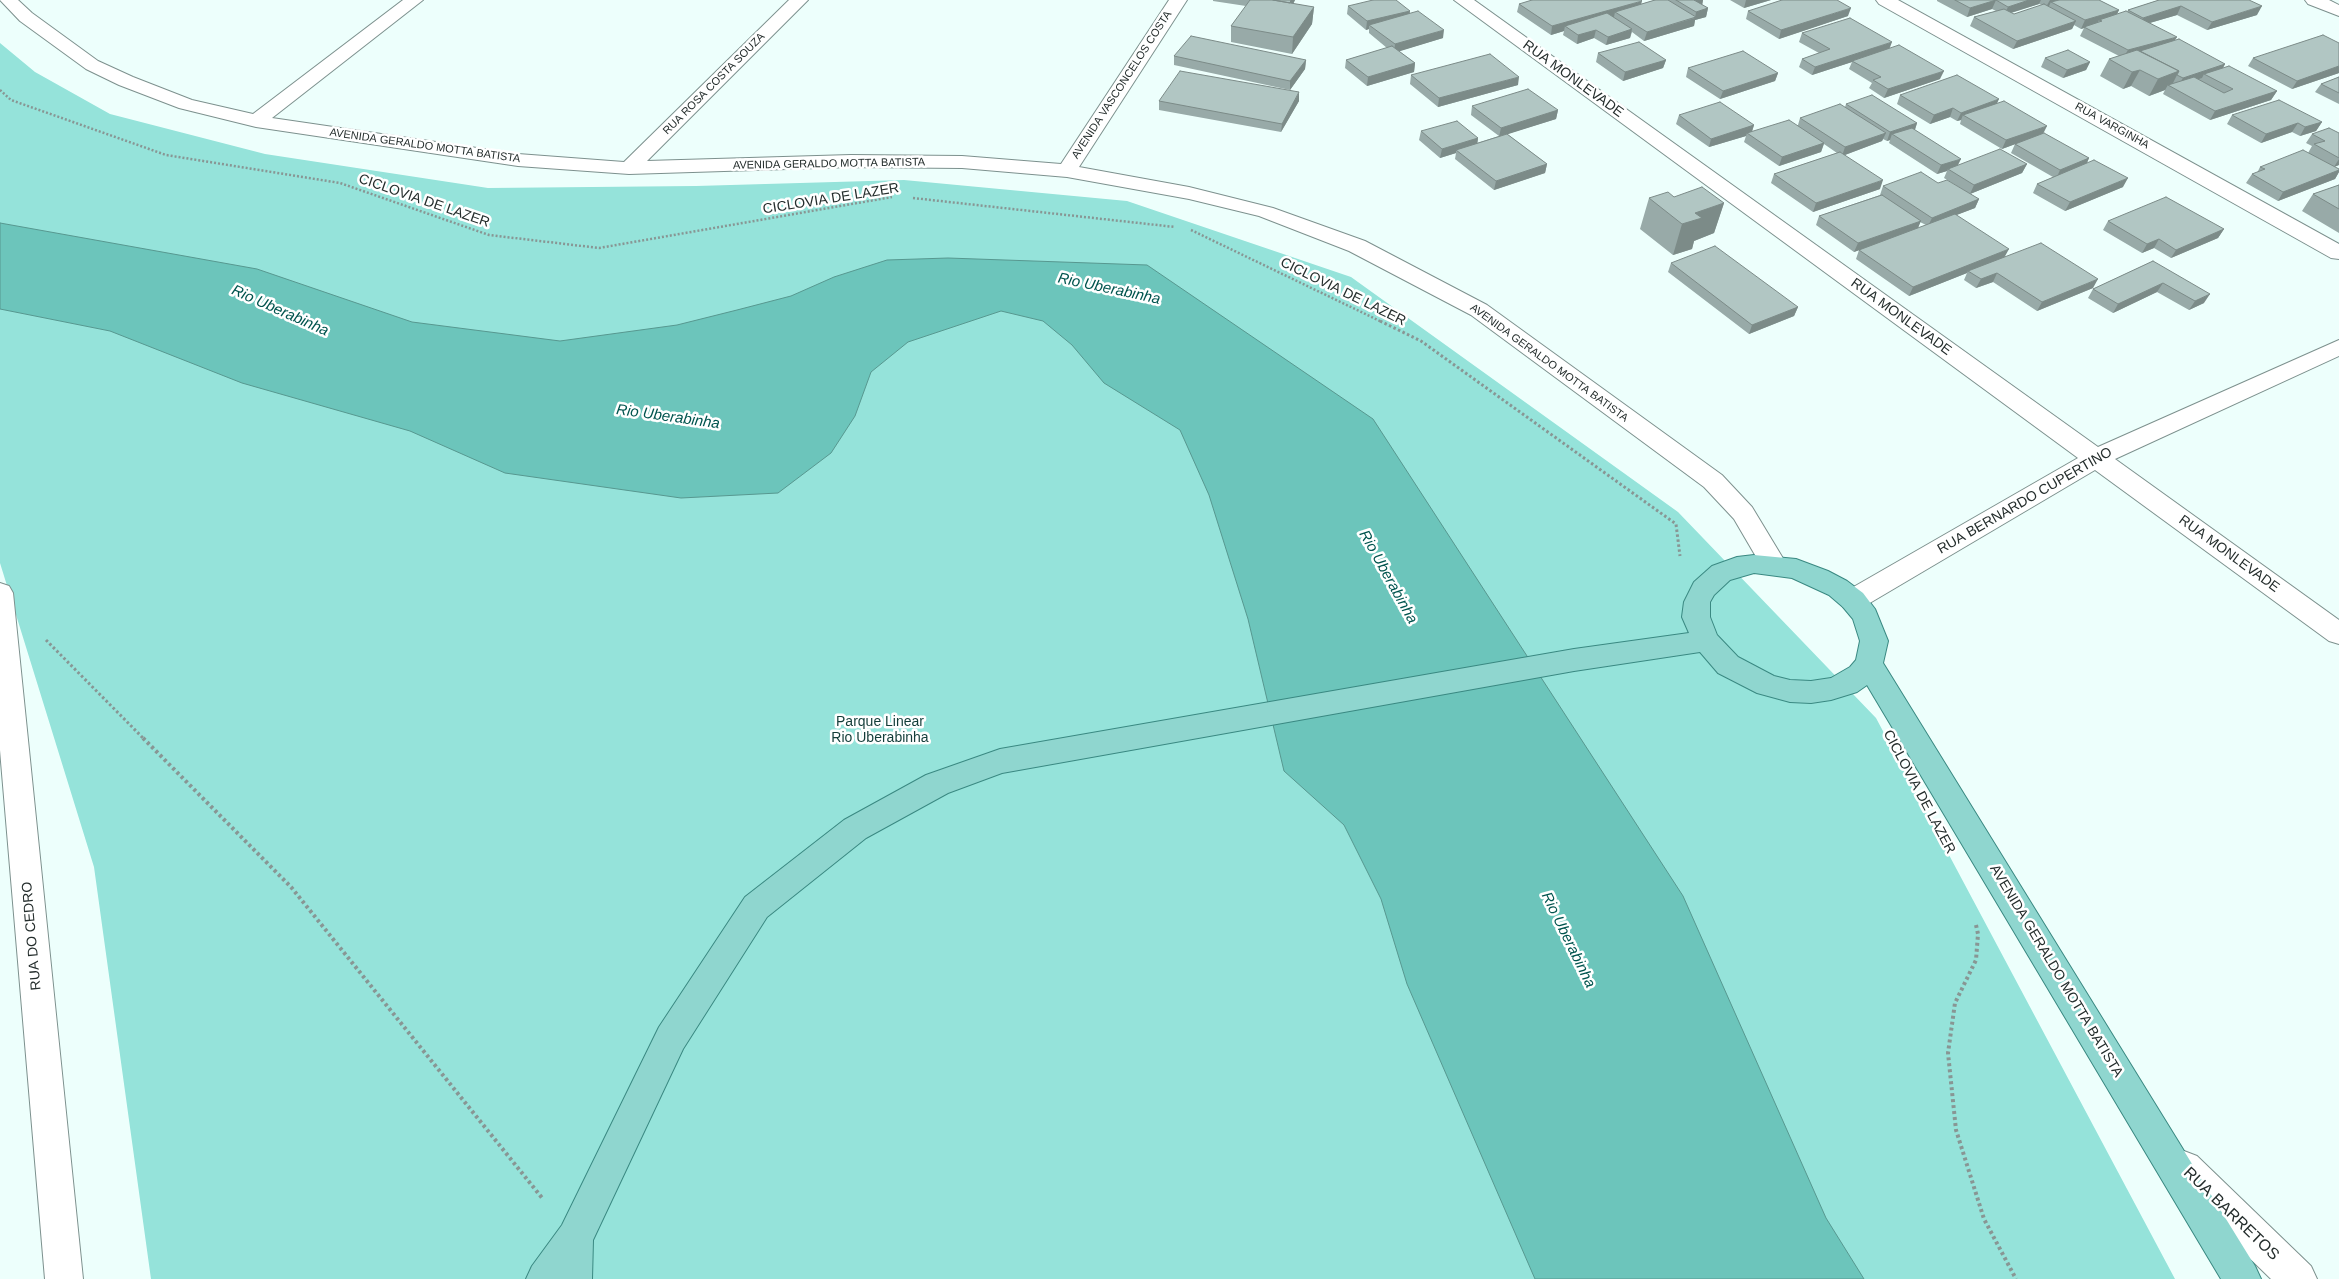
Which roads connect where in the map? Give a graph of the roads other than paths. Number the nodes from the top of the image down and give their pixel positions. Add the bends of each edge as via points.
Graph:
1 (8, 0) edge
2 (414, 0) edge
3 (799, 0) edge
4 (1178, 0) edge
5 (1463, 0) edge
6 (1885, 0) edge
7 (2314, 0) edge
8 (29, 8) edge
9 (2339, 11) edge
10 (256, 121) junction
11 (629, 168) junction
12 (1067, 170) junction
13 (2339, 253) edge
14 (2339, 347) edge
15 (2096, 458) junction
16 (1774, 565) junction
17 (0, 593) edge
18 (1853, 600) junction
19 (2339, 634) edge
20 (1706, 642) junction
21 (1869, 664) junction
22 (2164, 1149) junction
23 (574, 1238) junction
24 (64, 1279) edge
25 (545, 1279) edge
26 (573, 1279) edge
27 (2242, 1279) edge
28 (2298, 1279) edge

1 - 8 street, AVENIDA GERALDO MOTTA BATISTA
2 - 10 street
3 - 11 street, RUA ROSA COSTA SOUZA
4 - 12 street, AVENIDA VASCONCELOS COSTA
5 - 15 street, RUA MONLEVADE
6 - 13 street, RUA VARGINHA
7 - 9 street
8 - 10 street, AVENIDA GERALDO MOTTA BATISTA via 92,65 126,82 186,104
10 - 11 street, AVENIDA GERALDO MOTTA BATISTA via 518,160
11 - 12 street, AVENIDA GERALDO MOTTA BATISTA via 851,161 962,162
12 - 16 street, AVENIDA GERALDO MOTTA BATISTA via 1189,193 1266,212 1357,246 1479,310 1713,481 1743,514
14 - 15 street, RUA BERNARDO CUPERTINO
15 - 18 street, RUA BERNARDO CUPERTINO
15 - 19 street, RUA MONLEVADE
16 - 18 main road via 1819,578
16 - 20 main road via 1737,567 1721,573 1703,589 1697,602 1696,617
17 - 24 street, RUA DO CEDRO
18 - 21 main road via 1865,616 1874,641
20 - 21 main road via 1728,665 1766,685 1790,691 1811,692 1847,684
20 - 23 main road via 1574,660 1000,761 937,784 855,829 756,907 671,1038
21 - 22 main road, AVENIDA GERALDO MOTTA BATISTA
22 - 27 main road, AVENIDA GERALDO MOTTA BATISTA
22 - 28 street, RUA BARRETOS
23 - 25 main road
23 - 26 main road

